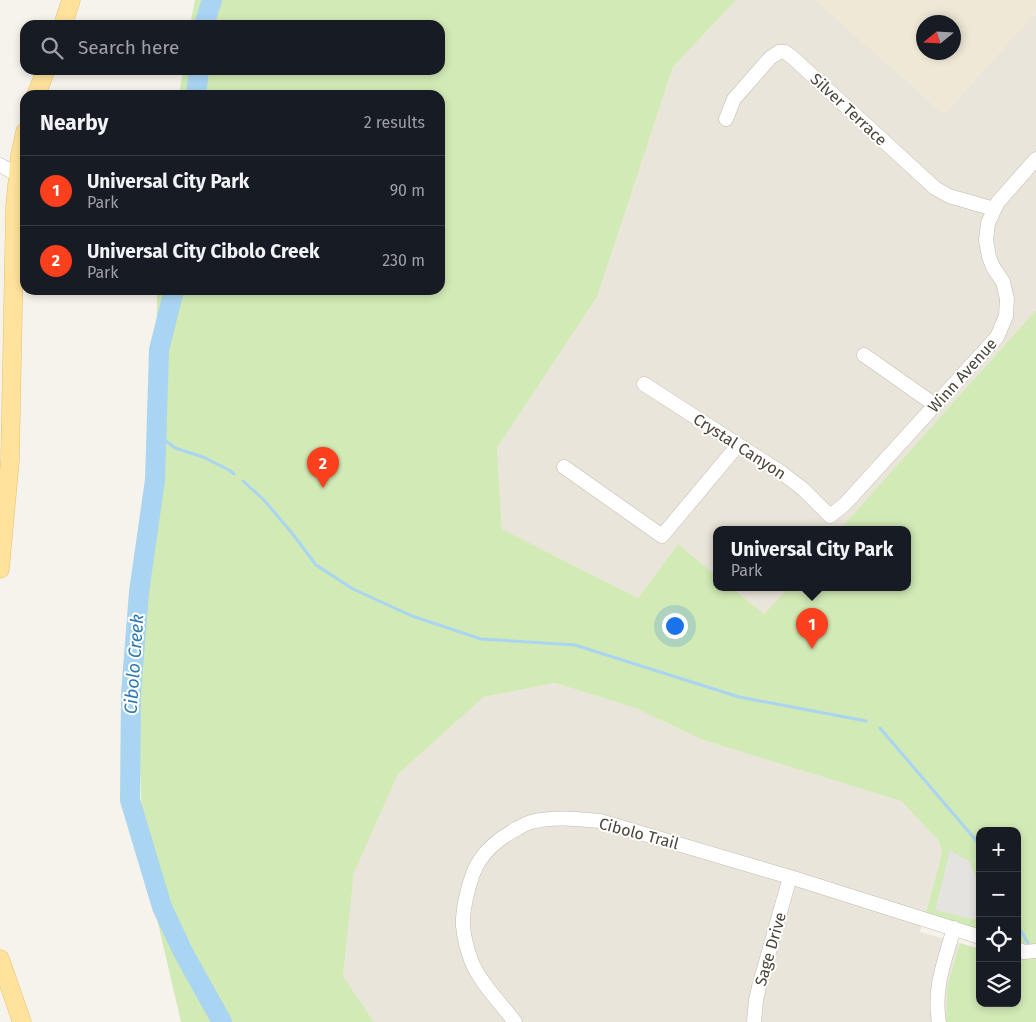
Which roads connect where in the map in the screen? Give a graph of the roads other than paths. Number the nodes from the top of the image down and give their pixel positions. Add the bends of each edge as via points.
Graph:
1 (71, 0) edge
2 (65, 20) edge
3 (44, 75) edge
4 (38, 90) edge
5 (726, 119) dead end
6 (1036, 158) edge
7 (20, 163) edge
8 (0, 165) edge
9 (18, 175) junction
10 (994, 209) junction
11 (864, 355) dead end
12 (644, 384) dead end
13 (935, 405) junction
14 (738, 444) junction
15 (564, 466) dead end
16 (830, 516) joint
17 (0, 569) edge
18 (790, 878) junction
19 (954, 928) junction
20 (976, 936) edge
21 (1021, 951) edge
22 (1036, 951) edge
23 (0, 959) edge
24 (22, 1022) edge
25 (516, 1022) edge
26 (754, 1022) edge
27 (939, 1022) edge

1 - 2 main road
3 - 4 main road
5 - 10 street, Silver Terrace via 734,99 770,58 785,52 935,188 949,196
6 - 10 street, Winn Avenue
7 - 9 main road
8 - 9 street
9 - 17 main road via 10,461
10 - 13 street, Winn Avenue via 986,240 993,267 1003,282 1006,316 997,337
11 - 13 street
12 - 14 street, Crystal Canyon
13 - 16 street, Winn Avenue via 845,504
14 - 15 street via 662,536
14 - 16 street, Crystal Canyon via 803,489
18 - 19 street, Cibolo Trail
18 - 25 street, Cibolo Trail via 600,821 548,819 530,822 508,833 479,861 466,898 463,925 476,973
18 - 26 street, Sage Drive via 759,987
19 - 20 street, Cibolo Trail
19 - 27 street via 938,981
21 - 22 street
23 - 24 main road

